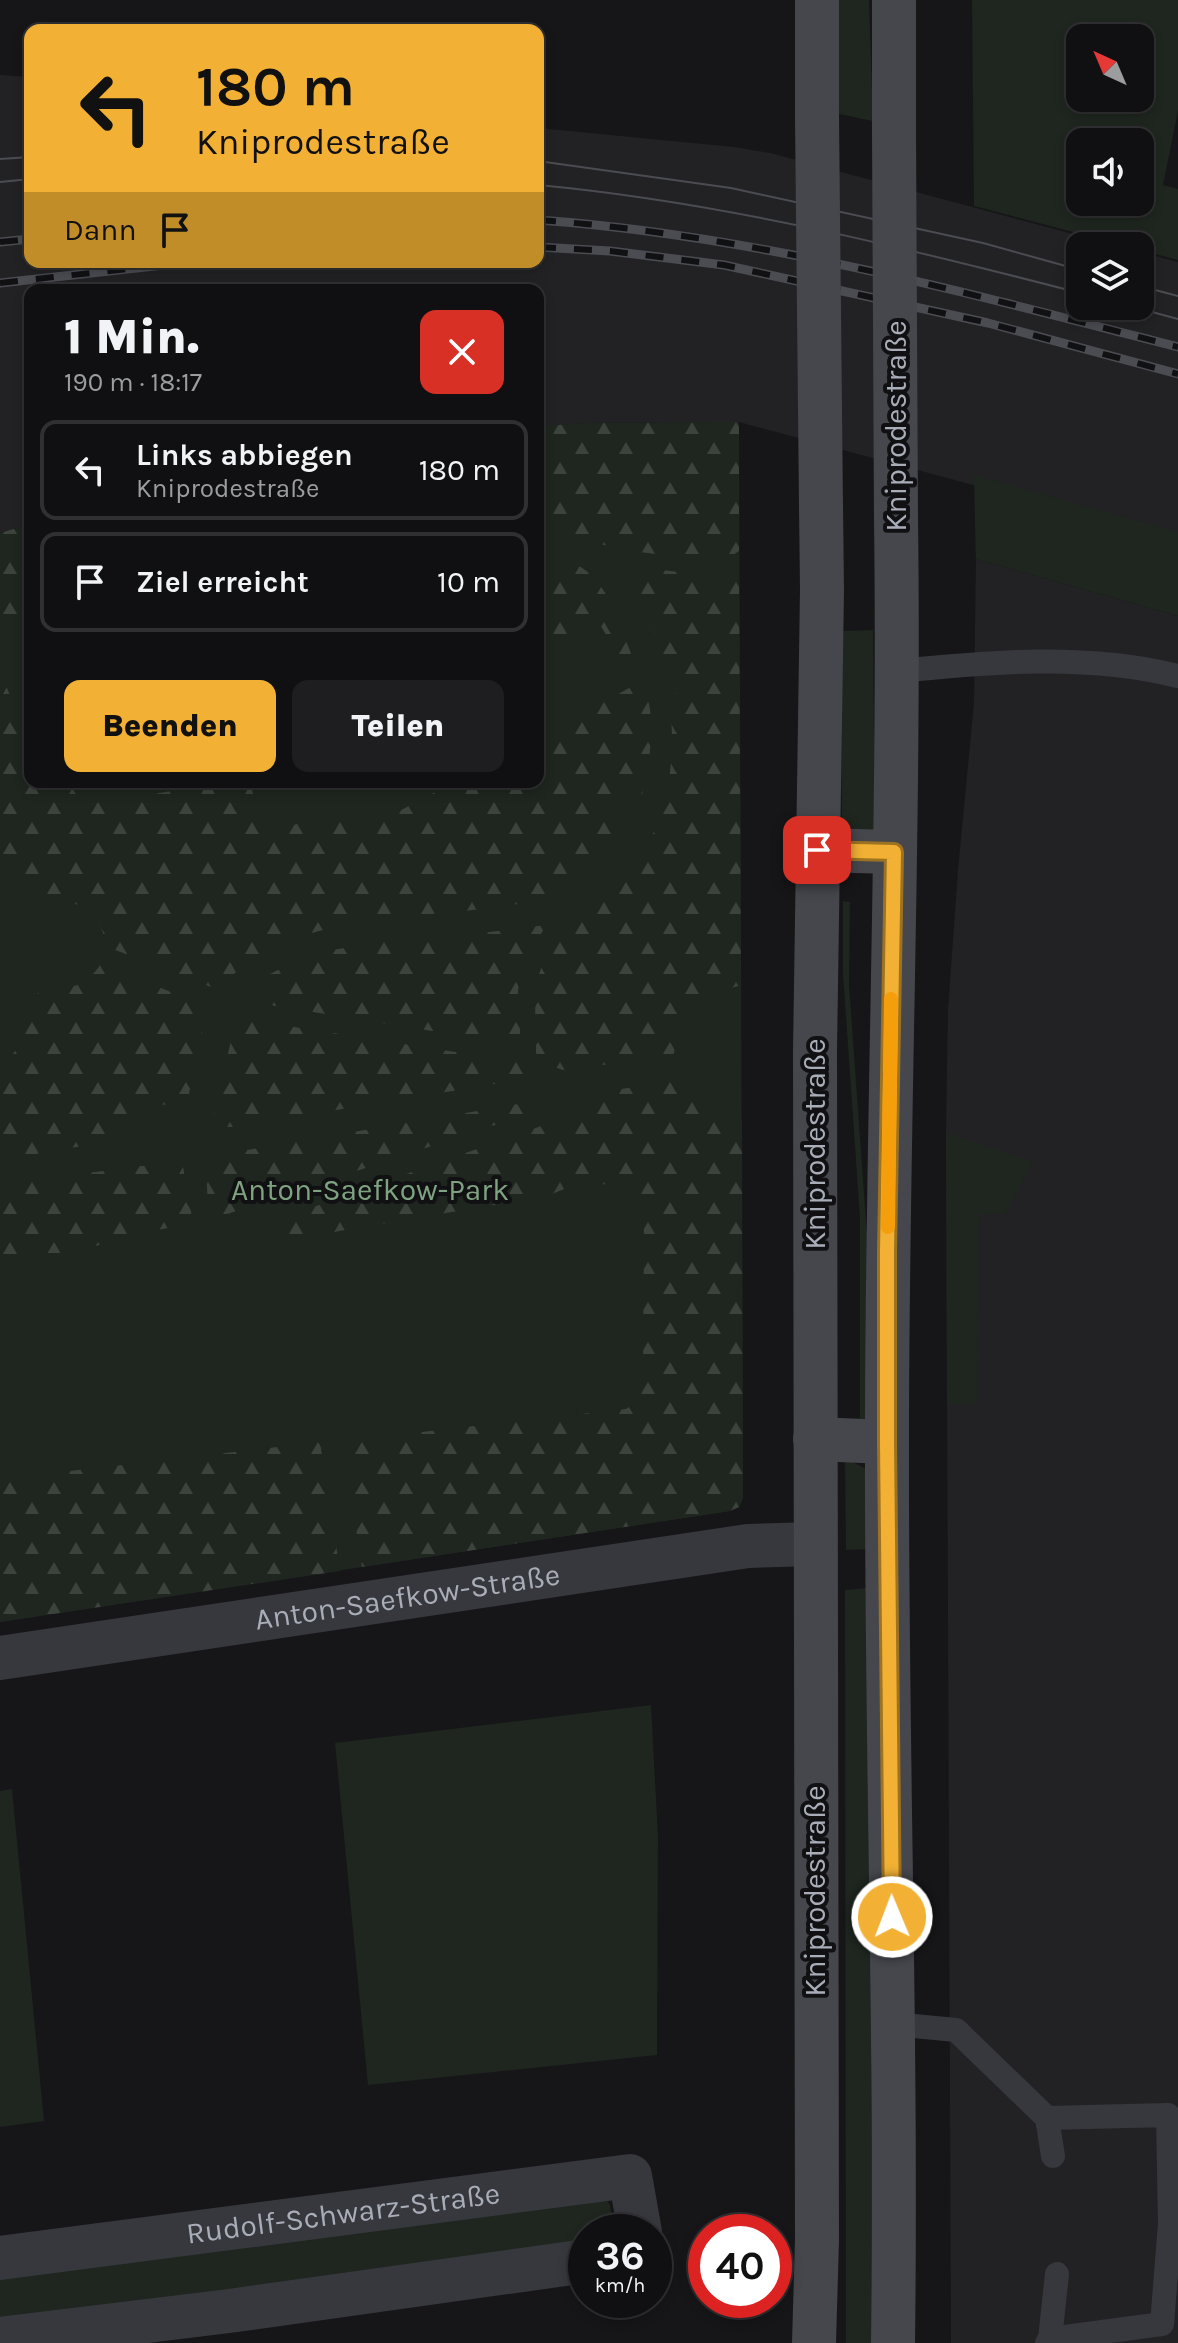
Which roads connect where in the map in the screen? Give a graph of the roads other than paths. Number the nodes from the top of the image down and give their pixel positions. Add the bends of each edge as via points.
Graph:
1 (817, 0) edge
2 (894, 0) edge
3 (898, 671) junction
4 (1178, 676) edge
5 (817, 850) junction
6 (894, 852) junction
7 (815, 1439) junction
8 (887, 1442) junction
9 (814, 1544) junction
10 (0, 1658) edge
11 (893, 2024) junction
12 (1047, 2118) junction
13 (1053, 2156) dead end
14 (637, 2214) edge
15 (0, 2258) edge
16 (568, 2264) edge
17 (1057, 2274) dead end
18 (0, 2339) edge
19 (1049, 2341) edge
20 (814, 2343) edge
21 (893, 2343) edge

1 - 5 street, Kniprodestraße, bridge via 822,589
2 - 3 street, Kniprodestraße, bridge
3 - 4 lane via 1043,661
3 - 6 street, Kniprodestraße
5 - 6 street
5 - 7 street, Kniprodestraße
6 - 8 street, Kniprodestraße
7 - 8 street
7 - 9 street, Kniprodestraße
8 - 11 street, Kniprodestraße
9 - 10 street, Anton-Saefkow-Straße via 748,1546
9 - 20 street, Kniprodestraße
11 - 12 lane via 956,2030
11 - 21 street, Kniprodestraße
12 - 13 lane
12 - 19 lane via 1168,2115 1170,2209 1162,2324
14 - 15 street, Rudolf-Schwarz-Straße via 630,2176
16 - 18 street
17 - 19 lane

